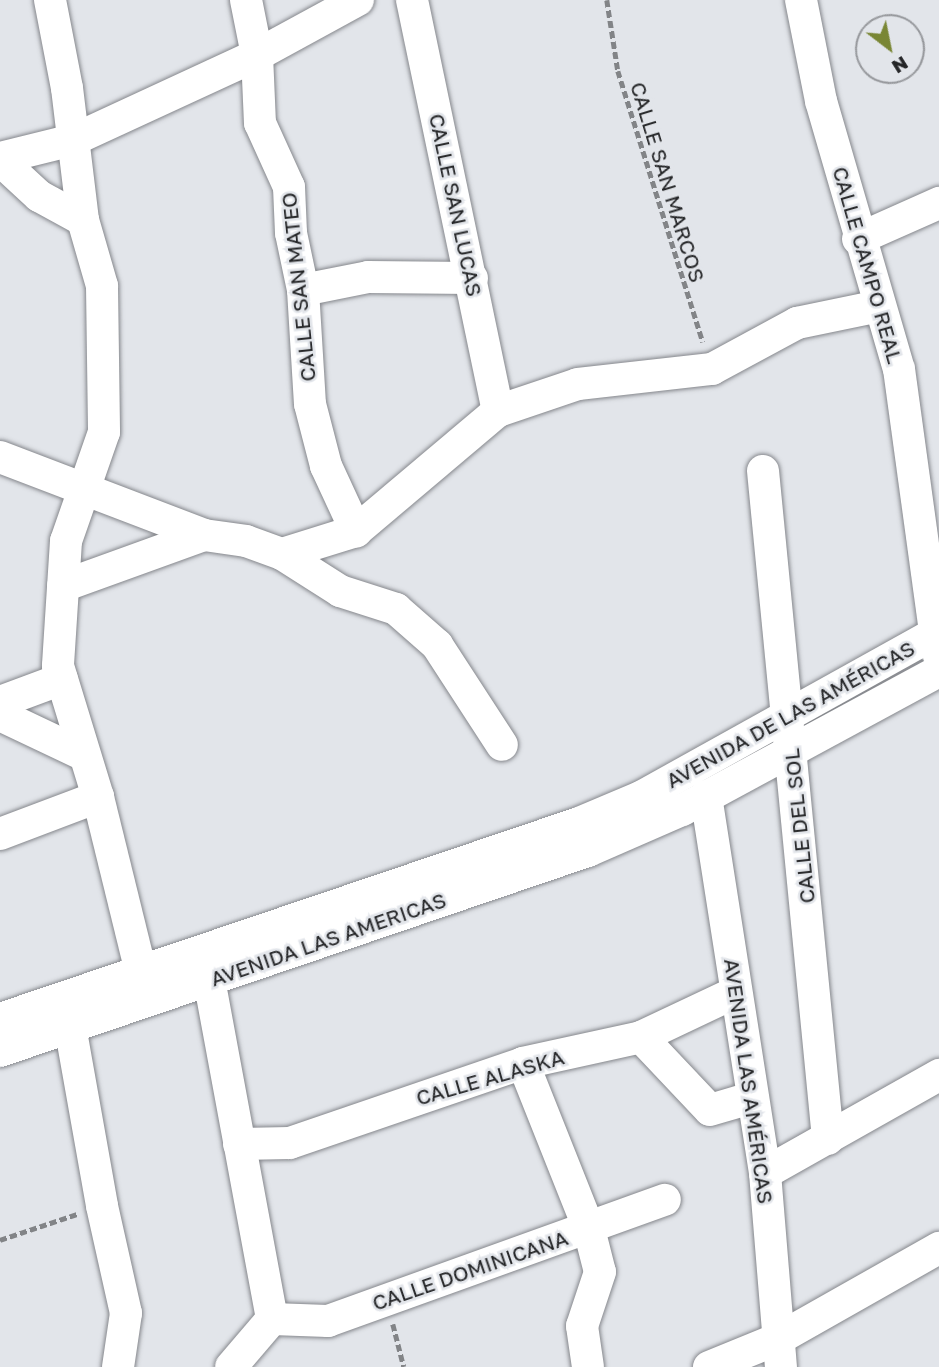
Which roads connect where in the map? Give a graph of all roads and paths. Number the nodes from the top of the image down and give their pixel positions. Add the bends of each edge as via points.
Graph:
1 (50, 0) edge
2 (246, 0) edge
3 (358, 0) edge
4 (412, 0) edge
5 (607, 0) edge
6 (801, 0) edge
7 (257, 55) junction
8 (73, 140) junction
9 (0, 159) edge
10 (939, 203) edge
11 (83, 220) junction
12 (858, 239) junction
13 (472, 278) junction
14 (303, 290) junction
15 (879, 306) junction
16 (712, 369) junction
17 (498, 411) junction
18 (0, 457) edge
19 (763, 471) dead end
20 (85, 487) junction
21 (356, 531) junction
22 (204, 535) junction
23 (282, 554) junction
24 (63, 586) junction
25 (938, 641) edge
26 (939, 671) edge
27 (62, 679) junction
28 (0, 702) edge
29 (0, 715) edge
30 (786, 717) junction
31 (502, 745) dead end
32 (793, 750) junction
33 (82, 754) junction
34 (706, 796) junction
35 (99, 797) junction
36 (647, 811) junction
37 (0, 834) edge
38 (162, 976) junction
39 (209, 979) junction
40 (736, 992) junction
41 (67, 1012) junction
42 (0, 1019) edge
43 (641, 1037) junction
44 (0, 1051) edge
45 (523, 1063) junction
46 (939, 1075) edge
47 (751, 1098) junction
48 (828, 1139) junction
49 (239, 1144) junction
50 (765, 1173) junction
51 (665, 1200) dead end
52 (102, 1206) junction
53 (589, 1229) junction
54 (0, 1240) edge
55 (939, 1248) edge
56 (387, 1301) junction
57 (272, 1319) junction
58 (779, 1353) edge
59 (118, 1367) edge
60 (231, 1367) edge
61 (404, 1367) edge
62 (588, 1367) edge
63 (709, 1367) edge

1 - 8 street
2 - 7 street, CALLE SAN MATEO
3 - 7 street
4 - 13 street, CALLE SAN LUCAS
5 - 16 path, CALLE SAN MARCOS via 618,71
6 - 12 street, CALLE CAMPO REAL via 821,101
7 - 8 street
7 - 14 street, CALLE SAN MATEO via 260,123 289,187 291,233
8 - 9 street
8 - 11 street
9 - 11 street via 39,196
10 - 12 street
11 - 20 street via 102,286 104,432
12 - 15 street, CALLE CAMPO REAL
13 - 14 street via 368,277
13 - 17 street, CALLE SAN LUCAS
14 - 21 street, CALLE SAN MATEO via 310,404 326,466
15 - 16 street via 797,323
15 - 25 street, CALLE CAMPO REAL via 899,369
16 - 17 street via 578,384
17 - 21 street
18 - 20 street
19 - 30 street, CALLE DEL SOL
20 - 22 street
20 - 24 street via 66,541
21 - 23 street
22 - 23 street via 246,541
22 - 24 street
23 - 31 street via 340,591 396,610 437,645
24 - 27 street via 58,666
25 - 30 street, AVENIDA DE LAS AMÉRICAS
26 - 32 street, AVENIDA DE LAS AMÉRICAS
27 - 28 street
27 - 33 street
29 - 33 street
30 - 32 street, CALLE DEL SOL
30 - 36 street, AVENIDA DE LAS AMÉRICAS
32 - 34 street, AVENIDA DE LAS AMÉRICAS
32 - 48 street, CALLE DEL SOL
33 - 35 street
34 - 36 street, AVENIDA DE LAS AMÉRICAS
34 - 40 street, AVENIDA LAS AMÉRICAS
35 - 37 street
35 - 38 street
36 - 38 street, AVENIDA LAS AMERICAS
36 - 39 street, AVENIDA LAS AMERICAS via 588,851
38 - 39 street, AVENIDA LAS AMERICAS
38 - 41 street, AVENIDA LAS AMERICAS
38 - 41 street, AVENIDA LAS AMERICAS
39 - 49 street
40 - 43 street, CALLE ALASKA
40 - 47 street, AVENIDA LAS AMÉRICAS
41 - 42 street, AVENIDA LAS AMERICAS
41 - 44 street, AVENIDA LAS AMERICAS
41 - 52 street
43 - 45 street, CALLE ALASKA
43 - 47 street via 710,1110
45 - 49 street, CALLE ALASKA via 290,1143
45 - 53 street
46 - 48 street
47 - 50 street, AVENIDA LAS AMÉRICAS
48 - 50 street
49 - 57 street
50 - 58 street, AVENIDA LAS AMÉRICAS
51 - 53 street, CALLE DOMINICANA
52 - 54 path
52 - 59 street via 126,1313
53 - 56 street, CALLE DOMINICANA
53 - 62 street via 600,1272 582,1326
55 - 58 street
56 - 57 street, CALLE DOMINICANA via 328,1321
56 - 61 path
57 - 60 street
58 - 63 street

